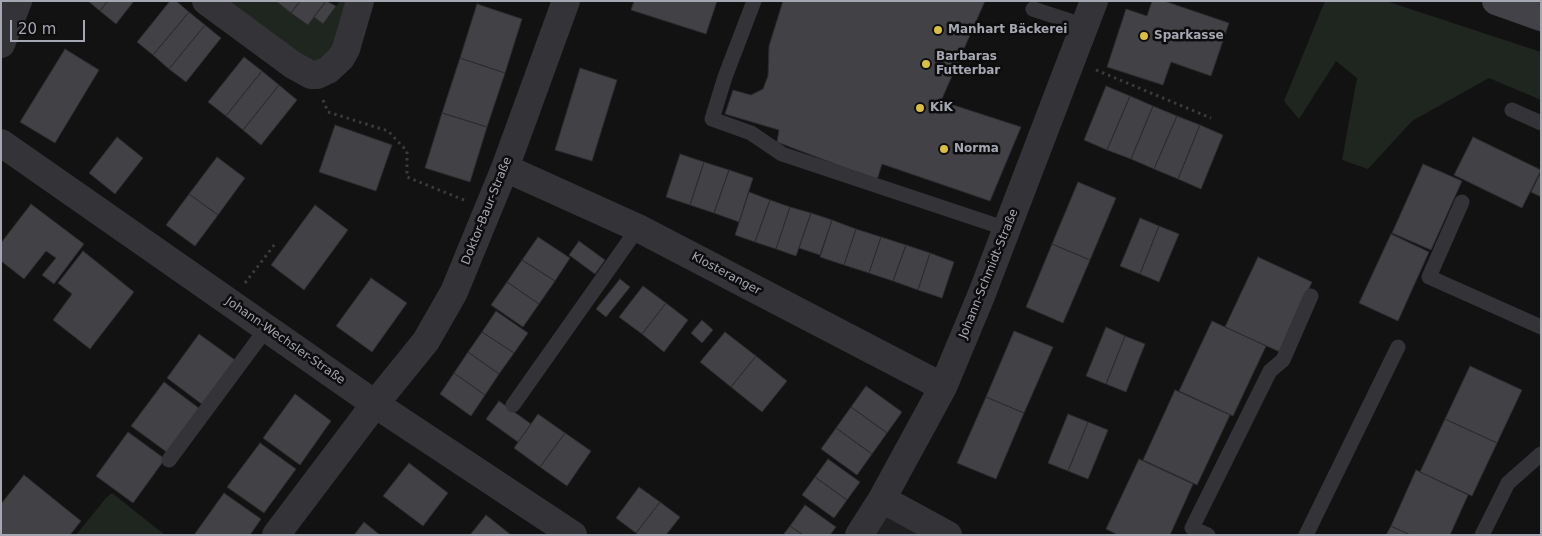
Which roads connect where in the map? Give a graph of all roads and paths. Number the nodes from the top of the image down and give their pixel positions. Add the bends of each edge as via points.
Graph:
1 (18, 1) edge
2 (206, 1) edge
3 (360, 1) edge
4 (566, 1) edge
5 (754, 1) edge
6 (1496, 1) edge
7 (1033, 9) dead end
8 (1090, 14) edge
9 (1541, 17) edge
10 (1, 44) edge
11 (1072, 60) junction
12 (317, 75) junction
13 (1512, 110) dead end
14 (1211, 118) dead end
15 (1541, 123) edge
16 (1, 143) edge
17 (505, 168) junction
18 (1462, 202) dead end
19 (488, 210) junction
20 (638, 228) junction
21 (1007, 229) junction
22 (275, 244) dead end
23 (1311, 296) dead end
24 (229, 302) junction
25 (1541, 327) edge
26 (266, 328) junction
27 (1398, 347) dead end
28 (943, 387) junction
29 (375, 404) junction
30 (513, 405) dead end
31 (1541, 454) edge
32 (169, 460) dead end
33 (882, 499) junction
34 (276, 535) edge
35 (573, 535) edge
36 (859, 535) edge
37 (948, 535) edge
38 (1208, 535) edge
39 (1306, 535) edge
40 (1482, 535) edge

1 - 10 street
2 - 12 street via 293,65
3 - 12 street via 341,58
4 - 17 street, Doktor-Baur-Straße
5 - 21 lane via 712,119 750,133 782,154
6 - 9 main road
7 - 8 lane
8 - 11 street, Johann-Schmidt-Straße
11 - 14 path
11 - 21 street, Johann-Schmidt-Straße
12 - 19 path via 328,112 388,131 407,151 407,177
13 - 15 lane
16 - 24 street, Johann-Wechsler-Straße
17 - 19 street, Doktor-Baur-Straße
17 - 20 street, Klosteranger
18 - 25 lane via 1429,277
19 - 29 street, Doktor-Baur-Straße via 454,292 426,341
20 - 28 street, Klosteranger
20 - 30 lane
21 - 28 street, Johann-Schmidt-Straße
22 - 24 path
23 - 38 lane via 1283,360 1270,370 1192,528
24 - 26 street, Johann-Wechsler-Straße
26 - 29 street, Johann-Wechsler-Straße
26 - 32 lane
27 - 39 lane
28 - 33 street, Johann-Schmidt-Straße
29 - 34 street, Doktor-Baur-Straße
29 - 35 street, Johann-Wechsler-Straße
31 - 40 lane via 1508,483
33 - 36 street, Johann-Schmidt-Straße
33 - 37 street

